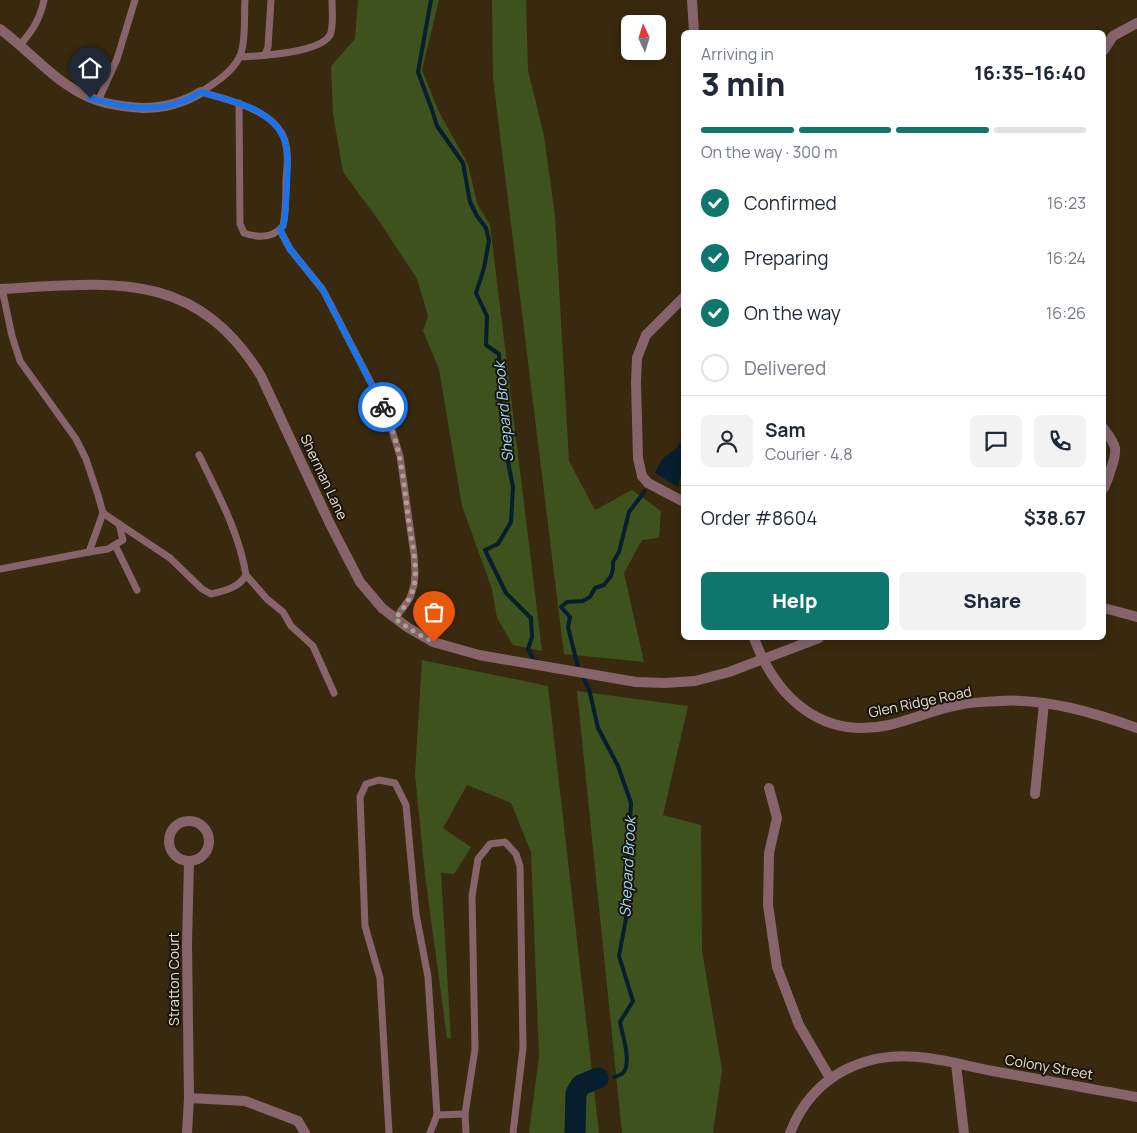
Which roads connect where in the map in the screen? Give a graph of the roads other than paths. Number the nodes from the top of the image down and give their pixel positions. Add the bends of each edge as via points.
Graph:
1 (44, 0) edge
2 (135, 0) edge
3 (244, 0) edge
4 (271, 0) edge
5 (332, 0) edge
6 (692, 0) edge
7 (1137, 23) edge
8 (0, 29) edge
9 (694, 30) edge
10 (20, 45) junction
11 (1106, 47) edge
12 (265, 55) junction
13 (240, 57) junction
14 (201, 92) junction
15 (98, 101) junction
16 (239, 103) junction
17 (280, 230) junction
18 (1, 289) edge
19 (681, 300) edge
20 (1106, 432) edge
21 (199, 455) dead end
22 (1106, 482) edge
23 (681, 500) edge
24 (103, 512) junction
25 (119, 524) junction
26 (114, 545) junction
27 (89, 552) junction
28 (0, 569) edge
29 (246, 575) junction
30 (137, 590) dead end
31 (1106, 609) edge
32 (1137, 617) edge
33 (395, 619) junction
34 (755, 640) edge
35 (814, 640) edge
36 (763, 660) junction
37 (334, 693) dead end
38 (1044, 704) junction
39 (1137, 728) edge
40 (769, 788) dead end
41 (1034, 794) dead end
42 (190, 861) junction
43 (956, 1064) junction
44 (830, 1078) junction
45 (1137, 1097) edge
46 (189, 1098) junction
47 (465, 1114) junction
48 (437, 1115) junction
49 (187, 1133) edge
50 (305, 1133) edge
51 (389, 1133) edge
52 (430, 1133) edge
53 (466, 1133) edge
54 (513, 1133) edge
55 (790, 1133) edge
56 (964, 1133) edge

1 - 10 lane via 41,16
2 - 15 lane
3 - 13 lane
4 - 12 lane
5 - 12 lane via 329,37 315,46
6 - 9 street
7 - 11 street via 1113,36
8 - 10 street
10 - 15 street via 74,89
12 - 13 lane
13 - 14 lane via 224,76
14 - 15 street via 179,104 156,108
14 - 16 lane
16 - 17 lane via 265,115 285,139 288,152 285,218
16 - 17 lane via 238,214 241,228 253,236
17 - 33 lane via 290,249 323,290 387,414 400,456 415,573 410,598
18 - 24 lane via 20,361 76,439
18 - 33 street, Sherman Lane via 129,286 170,295 220,325 235,339 261,376 360,582
19 - 23 street via 646,335 636,358 636,382 638,458 642,476 648,483
20 - 22 street via 1116,447 1116,454
21 - 29 lane via 228,516
24 - 25 lane
24 - 27 lane
25 - 26 lane via 123,540
25 - 29 lane via 170,558 211,594 242,582
26 - 27 lane
26 - 30 lane
27 - 28 lane
29 - 37 lane via 313,646
31 - 32 street
33 - 36 street, Sherman Lane via 434,642 478,654 636,682 694,681
34 - 36 street, Glen Ridge Road
35 - 36 street, Sherman Lane
36 - 38 street, Glen Ridge Road via 778,684 798,706 816,717 847,727 888,725 959,704 1002,701
38 - 39 street, Glen Ridge Road via 1096,713
38 - 41 street
40 - 44 street via 777,818 769,854 768,905 777,968 799,1025
42 - 42 street via 205,853 209,841 204,828 186,821 170,832 169,845 180,860
42 - 46 street, Stratton Court via 187,944
43 - 44 street, Colony Street via 928,1058 890,1056 849,1068
43 - 45 street, Colony Street
43 - 56 street
44 - 55 street, Colony Street via 806,1102
46 - 49 street, Stratton Court
46 - 50 street via 245,1101 298,1121
47 - 48 lane
47 - 53 lane
47 - 54 lane via 475,1049 472,896 478,859 490,844 506,842 516,854 520,866 523,1048
48 - 51 lane via 428,977 416,914 406,805 394,783 378,780 366,784 360,797 360,824 364,926 380,978
48 - 52 lane

